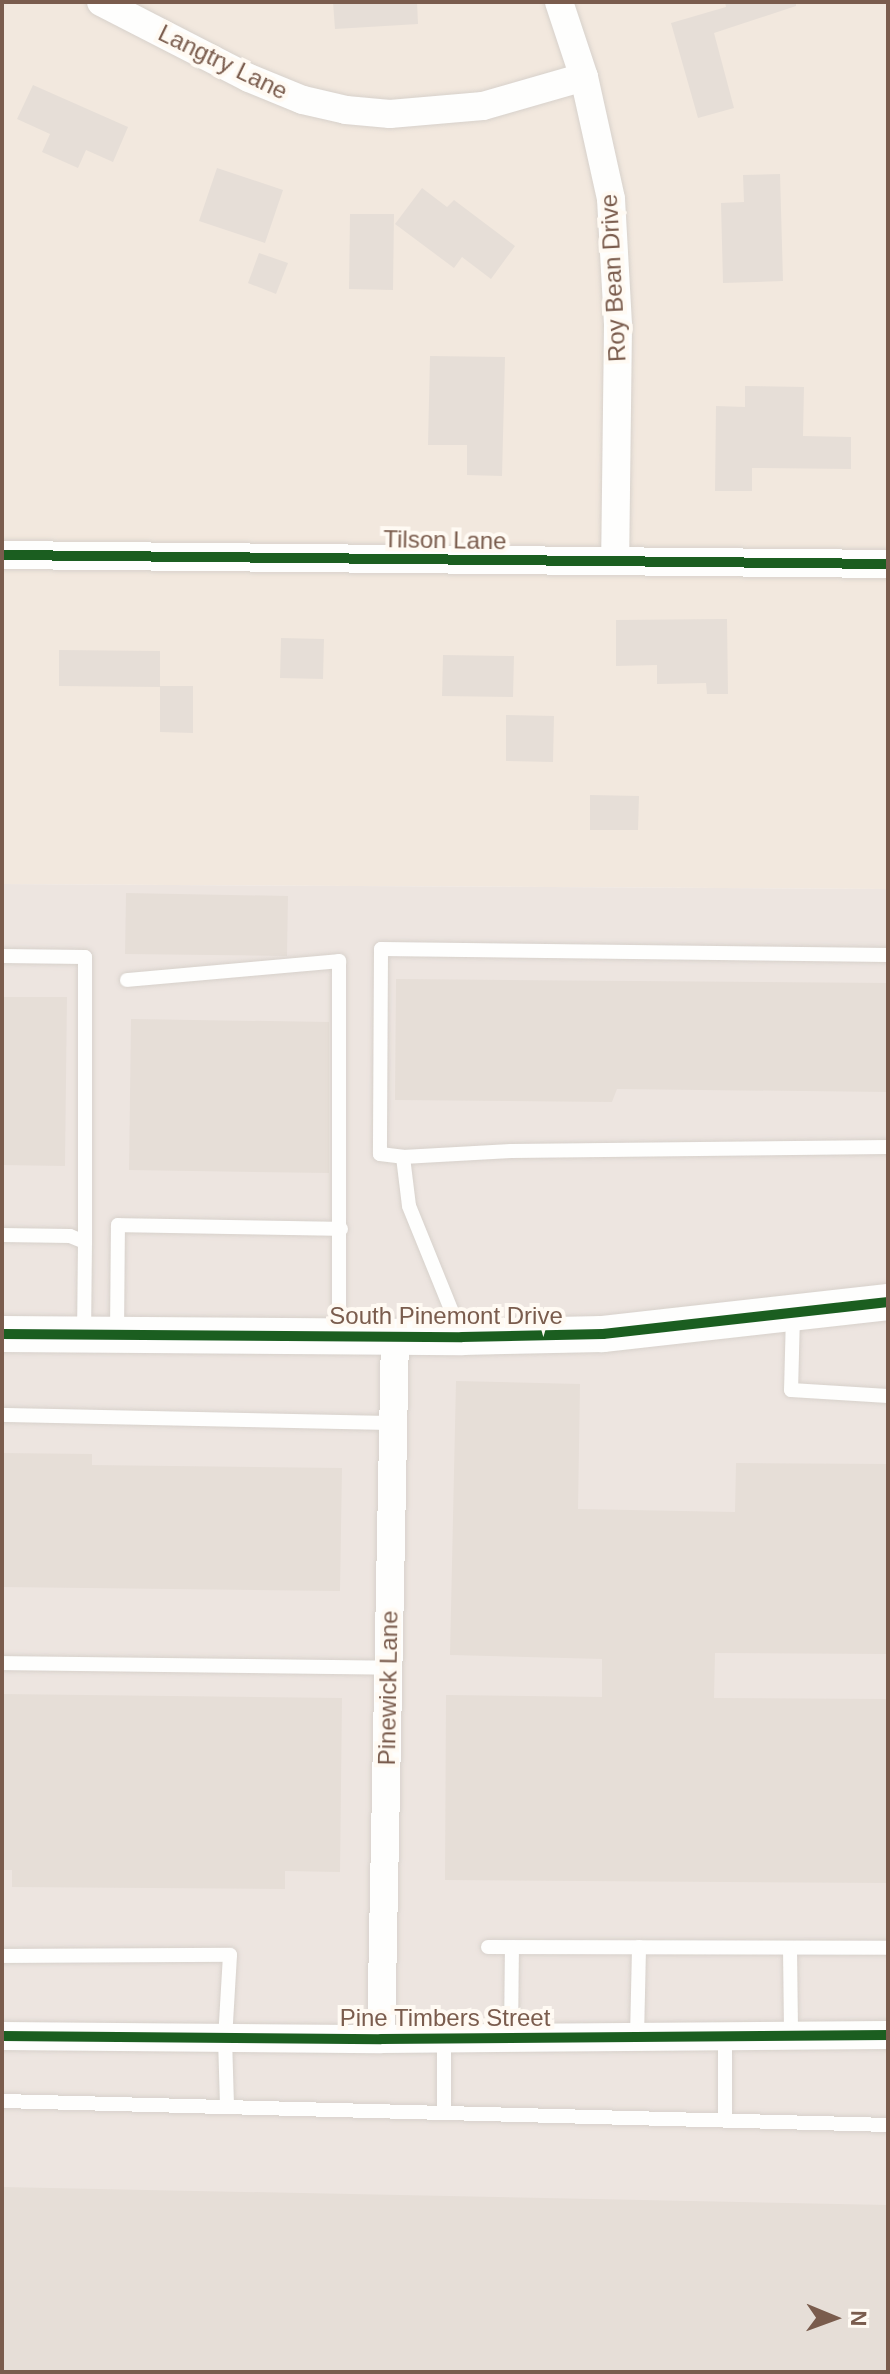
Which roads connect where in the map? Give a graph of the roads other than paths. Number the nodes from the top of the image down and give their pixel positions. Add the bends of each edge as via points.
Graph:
1 (101, 2) edge
2 (559, 2) edge
3 (584, 77) junction
4 (2, 555) edge
5 (615, 561) junction
6 (888, 564) edge
7 (888, 955) edge
8 (2, 956) edge
9 (127, 980) dead end
10 (888, 1147) edge
11 (403, 1157) junction
12 (341, 1229) junction
13 (2, 1235) edge
14 (85, 1242) junction
15 (888, 1302) edge
16 (793, 1311) junction
17 (2, 1334) edge
18 (100, 1334) junction
19 (339, 1337) junction
20 (395, 1337) junction
21 (462, 1337) junction
22 (888, 1396) edge
23 (2, 1415) edge
24 (394, 1423) junction
25 (2, 1663) edge
26 (388, 1668) junction
27 (488, 1947) dead end
28 (512, 1947) junction
29 (639, 1947) junction
30 (790, 1948) junction
31 (888, 1948) edge
32 (2, 1956) edge
33 (888, 2035) edge
34 (2, 2036) edge
35 (725, 2036) junction
36 (791, 2036) junction
37 (637, 2037) junction
38 (225, 2038) junction
39 (444, 2038) junction
40 (511, 2038) junction
41 (381, 2039) junction
42 (2, 2101) edge
43 (227, 2107) junction
44 (444, 2113) junction
45 (725, 2120) junction
46 (888, 2125) edge

1 - 3 street, Langtry Lane via 249,78 346,110 390,114 483,106
2 - 3 street, Roy Bean Drive
3 - 5 street, Roy Bean Drive via 610,189 616,257
4 - 5 street, Tilson Lane
5 - 6 street, Tilson Lane
7 - 11 lane via 381,949 380,1154
8 - 14 lane via 85,957
9 - 12 lane via 339,961
10 - 11 lane
11 - 21 lane via 409,1206
12 - 18 lane via 118,1225
12 - 19 lane
13 - 14 lane via 70,1236
14 - 18 lane
15 - 16 street, South Pinemont Drive
16 - 21 street, South Pinemont Drive via 603,1334
16 - 22 lane via 791,1390
17 - 18 street, South Pinemont Drive
18 - 19 street, South Pinemont Drive
19 - 20 street, South Pinemont Drive
20 - 21 street, South Pinemont Drive
20 - 24 street, Pinewick Lane
23 - 24 lane
24 - 26 street, Pinewick Lane
25 - 26 lane
26 - 41 street, Pinewick Lane
27 - 28 lane
28 - 29 lane
28 - 40 lane
29 - 30 lane
29 - 37 lane
30 - 31 lane
30 - 36 lane
32 - 38 lane via 230,1955
33 - 36 street, Pine Timbers Street
34 - 38 street, Pine Timbers Street
35 - 36 street, Pine Timbers Street
35 - 37 street, Pine Timbers Street
35 - 45 lane
37 - 40 street, Pine Timbers Street
38 - 41 street, Pine Timbers Street
38 - 43 lane
39 - 40 street, Pine Timbers Street
39 - 41 street, Pine Timbers Street
39 - 44 lane
42 - 43 lane
43 - 44 lane
44 - 45 lane
45 - 46 lane

